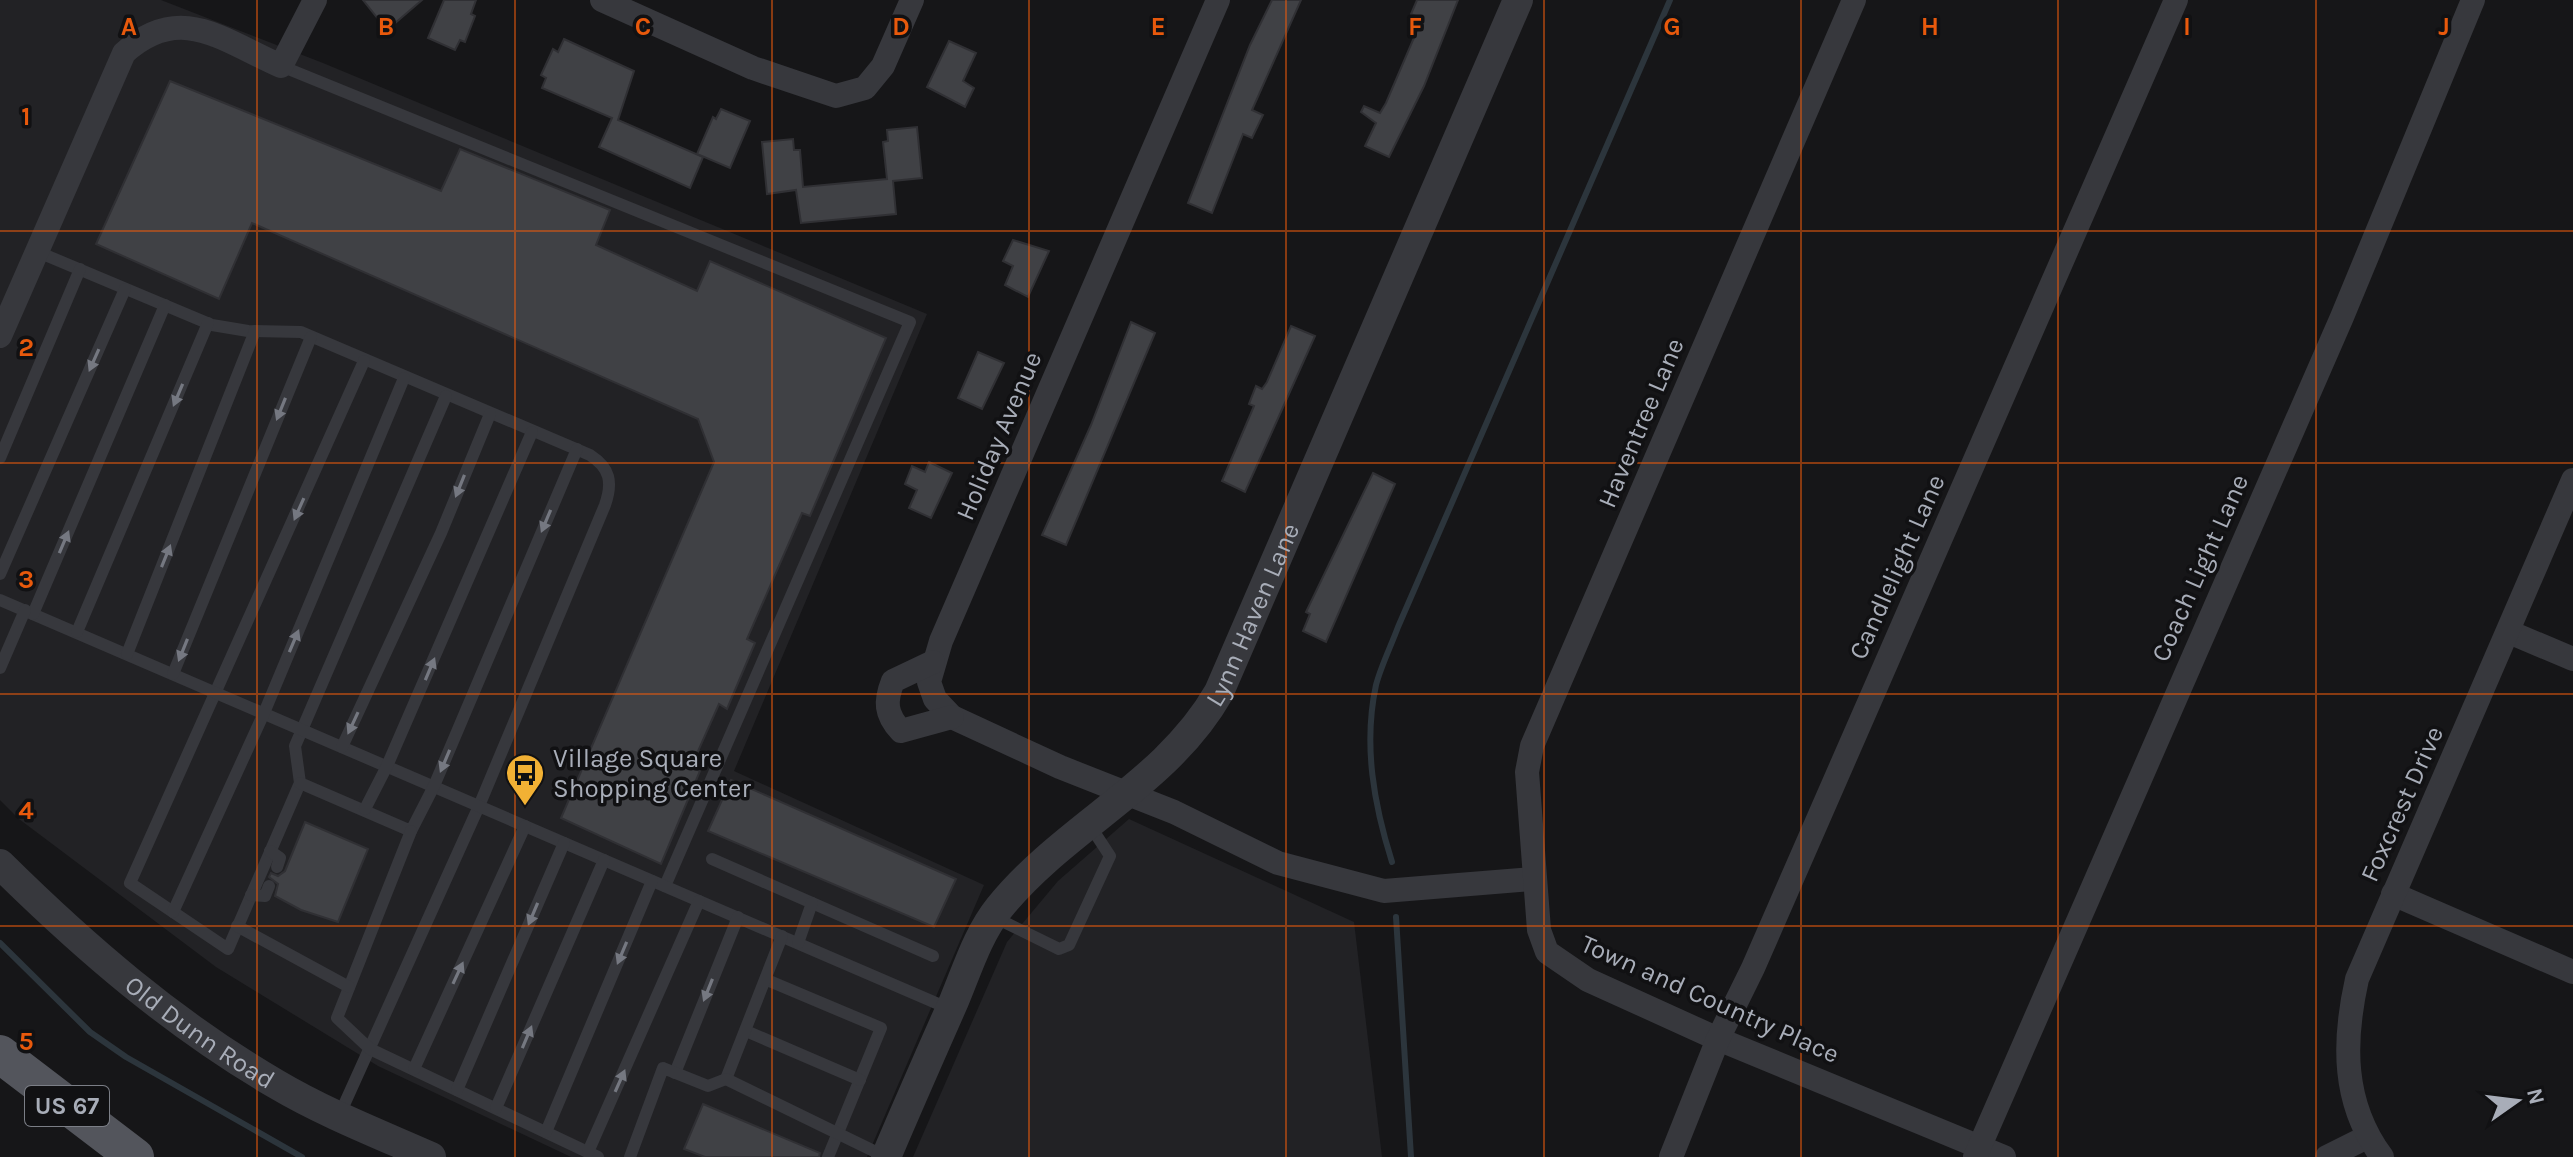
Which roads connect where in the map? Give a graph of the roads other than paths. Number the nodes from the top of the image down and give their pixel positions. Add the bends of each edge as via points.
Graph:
1 (315, 0) edge
2 (912, 0) edge
3 (1218, 0) edge
4 (1518, 0) edge
5 (1854, 0) edge
6 (2176, 0) edge
7 (2473, 0) edge
8 (609, 1) edge
9 (281, 66) junction
10 (38, 252) junction
11 (80, 269) junction
12 (125, 289) junction
13 (165, 305) junction
14 (208, 323) junction
15 (255, 331) junction
16 (0, 336) edge
17 (311, 337) junction
18 (364, 361) junction
19 (404, 378) junction
20 (446, 396) junction
21 (490, 414) junction
22 (532, 432) junction
23 (577, 449) junction
24 (0, 458) edge
25 (2573, 480) edge
26 (0, 574) edge
27 (0, 600) edge
28 (29, 612) junction
29 (77, 632) junction
30 (2509, 632) junction
31 (127, 654) junction
32 (2573, 659) edge
33 (933, 662) junction
34 (0, 668) edge
35 (173, 674) junction
36 (217, 692) junction
37 (264, 713) junction
38 (952, 717) junction
39 (302, 730) junction
40 (342, 747) junction
41 (387, 766) junction
42 (300, 783) junction
43 (434, 786) junction
44 (1127, 793) junction
45 (479, 806) junction
46 (365, 809) junction
47 (1089, 824) junction
48 (525, 826) junction
49 (411, 831) junction
50 (564, 843) junction
51 (270, 851) junction
52 (712, 859) dead end
53 (604, 860) junction
54 (0, 864) edge
55 (277, 867) dead end
56 (1533, 879) junction
57 (658, 883) junction
58 (269, 886) dead end
59 (2393, 894) junction
60 (251, 895) junction
61 (699, 901) junction
62 (812, 903) junction
63 (173, 912) junction
64 (738, 917) junction
65 (994, 917) junction
66 (237, 926) junction
67 (782, 936) junction
68 (798, 943) junction
69 (933, 956) dead end
70 (2573, 972) edge
71 (767, 980) junction
72 (349, 987) junction
73 (950, 1009) junction
74 (746, 1031) junction
75 (1718, 1039) junction
76 (370, 1049) junction
77 (0, 1054) edge
78 (414, 1069) junction
79 (675, 1073) junction
80 (726, 1079) junction
81 (860, 1080) junction
82 (457, 1090) junction
83 (496, 1108) junction
84 (339, 1116) junction
85 (546, 1132) junction
86 (838, 1135) junction
87 (2367, 1137) junction
88 (1978, 1151) edge
89 (593, 1155) edge
90 (135, 1157) edge
91 (431, 1157) edge
92 (630, 1157) edge
93 (828, 1157) edge
94 (886, 1157) edge
95 (1671, 1157) edge
96 (2004, 1157) edge
97 (2327, 1157) edge
98 (2382, 1157) edge

1 - 9 street
2 - 8 street via 883,66 865,88 836,96 753,68
3 - 33 street, Holiday Avenue
4 - 44 street, Lynn Haven Lane via 1219,692 1201,724 1174,754
5 - 56 street, Haventree Lane via 1532,746 1527,772
6 - 75 street, Candlelight Lane
7 - 88 street, Coach Light Lane via 2342,317
9 - 10 street via 185,25 142,37 124,53
9 - 57 lane via 910,322
10 - 11 lane
10 - 16 street
11 - 12 lane
11 - 24 lane
12 - 13 lane
12 -> 26 lane
13 - 14 lane
28 -> 13 lane
14 - 15 lane
14 -> 29 lane
15 - 17 lane via 293,331
31 -> 15 lane
17 - 18 lane
17 -> 35 lane
18 - 19 lane
18 -> 36 lane
19 - 20 lane
37 -> 19 lane
20 - 21 lane
20 - 39 lane
21 - 22 lane
21 -> 40 lane
22 - 23 lane
41 -> 22 lane
23 -> 43 lane
23 - 45 lane via 604,465 611,487
25 - 30 street, Foxcrest Drive
27 - 28 lane
28 - 29 lane
28 - 34 lane
29 - 31 lane
30 - 32 street
30 - 59 street, Foxcrest Drive
31 - 35 lane
33 - 38 street, Holiday Avenue via 929,682 935,699
33 - 38 street via 893,681 886,699 890,720 901,731
35 - 36 lane
36 - 37 lane
36 - 63 lane via 130,883
37 - 39 lane
37 - 63 lane
38 - 44 street
39 - 40 lane
39 - 42 lane via 295,746
40 - 41 lane
41 - 43 lane
41 - 46 lane
42 - 46 lane
42 - 51 lane
43 - 45 lane
43 - 49 lane
44 - 47 street, Lynn Haven Lane
44 - 56 street via 1278,863 1342,883 1384,891
45 - 48 lane
45 - 76 lane
46 - 49 lane
47 - 65 street, Lynn Haven Lane
47 - 65 lane via 1110,856 1069,945 1059,949
48 - 50 lane
78 -> 48 lane
49 - 72 lane
50 - 53 lane
50 -> 82 lane
51 - 55 lane via 280,858
51 - 60 lane
52 - 62 lane
53 - 57 lane
83 -> 53 lane
54 - 84 street, Old Dunn Road via 87,946 180,1022 279,1086
56 - 75 street, Town and Country Place via 1547,952 1588,980
57 - 61 lane
57 -> 85 lane
58 - 60 lane via 265,896
59 - 70 street
59 - 87 street, Foxcrest Drive via 2357,979 2347,1025 2347,1071
60 - 66 lane
61 - 64 lane
89 -> 61 lane
62 - 68 lane
62 - 69 lane
63 - 66 lane via 228,949
64 - 67 lane
64 -> 79 lane
65 - 73 street, Lynn Haven Lane
66 - 72 lane
67 - 68 lane
67 - 71 lane
68 - 73 lane
71 - 74 lane
71 - 81 lane via 881,1028
72 - 76 lane via 337,1018
73 - 94 street, Lynn Haven Lane
74 - 80 lane
74 - 81 lane
75 - 88 street, Town and Country Place
75 - 95 street, Candlelight Lane
76 - 78 lane
76 - 84 lane
77 - 90 main road, US 67
78 - 82 lane
79 - 80 lane via 708,1086
79 - 92 lane via 663,1068
80 - 86 lane
81 - 86 lane
82 - 83 lane
83 - 85 lane
84 - 91 street, Old Dunn Road
85 - 89 lane
86 - 93 lane
86 - 94 lane
87 - 97 street
87 - 98 street, Foxcrest Drive
88 - 96 street, Town and Country Place

